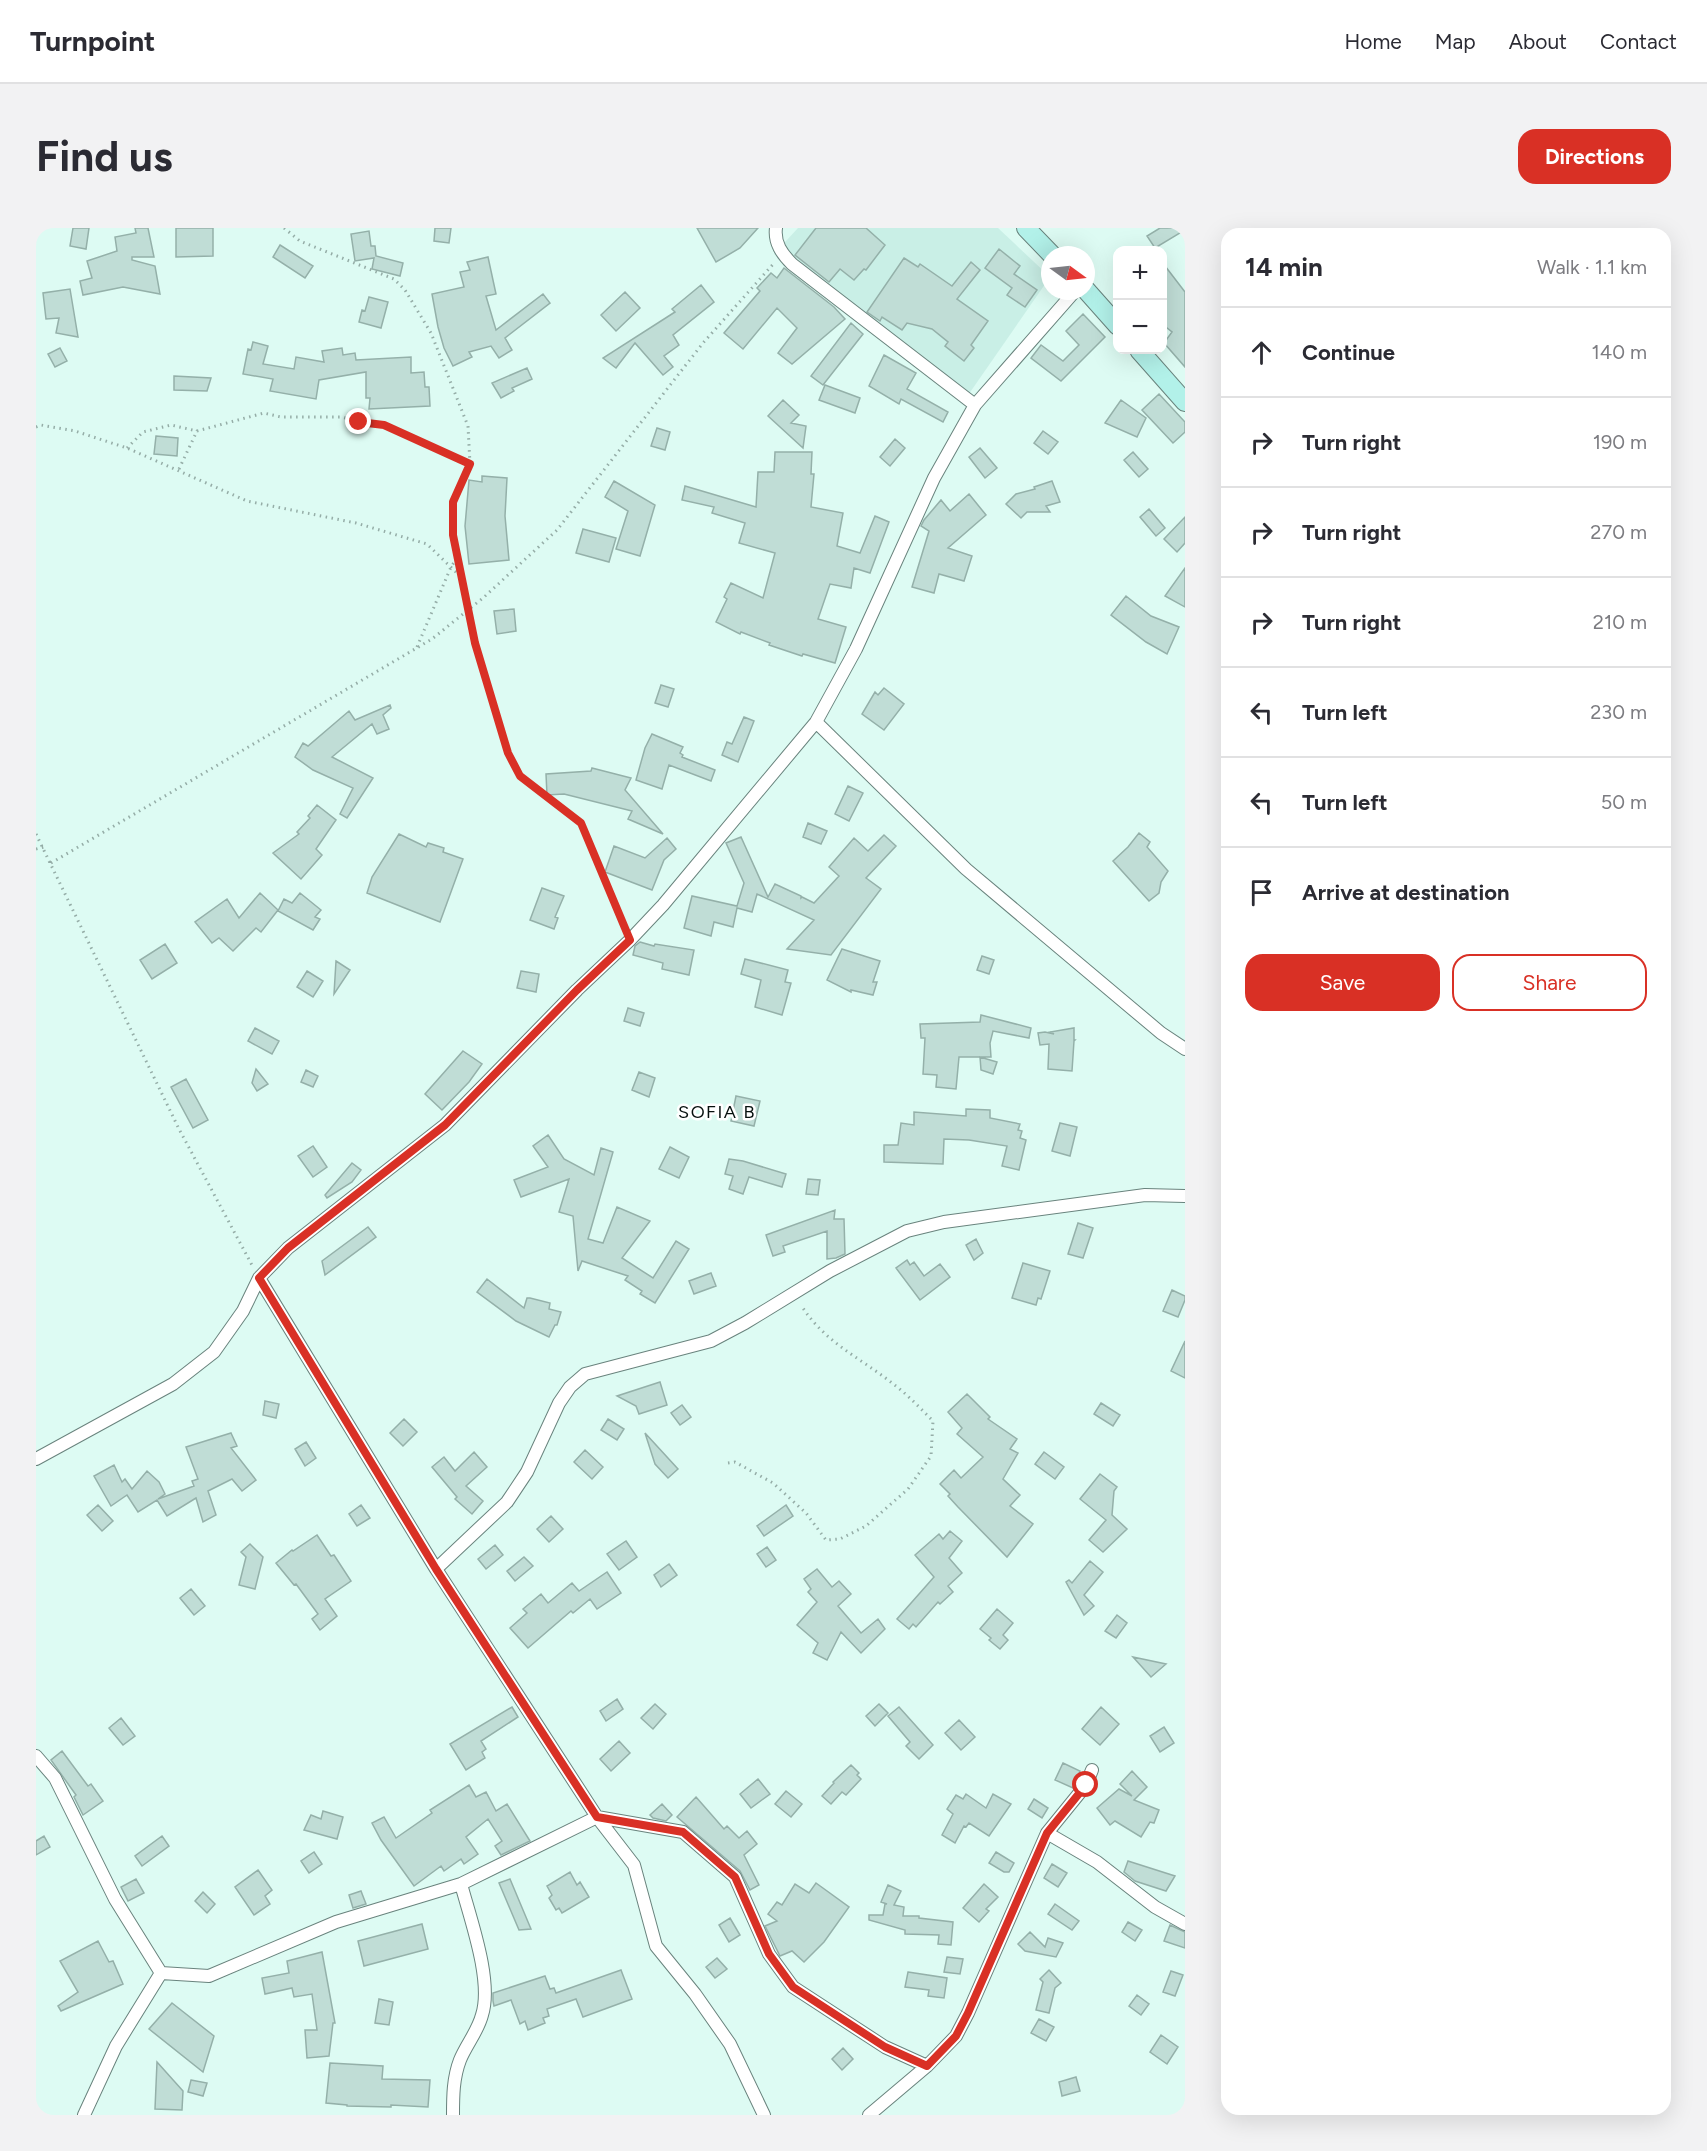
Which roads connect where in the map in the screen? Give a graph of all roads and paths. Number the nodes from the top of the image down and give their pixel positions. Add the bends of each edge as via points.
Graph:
1 (284, 228) edge
2 (776, 228) edge
3 (1026, 228) edge
4 (1043, 246) edge
5 (782, 254) junction
6 (1067, 300) edge
7 (1095, 300) edge
8 (1113, 320) edge
9 (1143, 354) edge
10 (1185, 402) edge
11 (975, 405) junction
12 (36, 427) edge
13 (197, 431) junction
14 (127, 448) junction
15 (470, 464) junction
16 (179, 469) junction
17 (457, 558) junction
18 (451, 567) junction
19 (461, 577) junction
20 (468, 610) junction
21 (416, 648) junction
22 (816, 722) junction
23 (36, 834) edge
24 (44, 847) junction
25 (36, 849) edge
26 (51, 863) junction
27 (630, 940) junction
28 (1185, 1049) edge
29 (1185, 1196) edge
30 (259, 1278) junction
31 (794, 1293) junction
32 (36, 1459) edge
33 (728, 1463) dead end
34 (436, 1569) junction
35 (36, 1756) edge
36 (1092, 1770) dead end
37 (597, 1817) junction
38 (1047, 1833) junction
39 (461, 1884) junction
40 (1185, 1924) edge
41 (161, 1973) junction
42 (927, 2066) junction
43 (84, 2115) edge
44 (453, 2115) edge
45 (764, 2115) edge
46 (869, 2115) edge

1 - 15 path via 300,241 394,279 405,290 430,333 468,426
2 - 5 street
3 - 4 street
5 - 11 street
5 - 20 path via 703,343 557,530
6 - 11 street
7 - 8 street
9 - 10 street
11 - 22 street via 934,478 856,649
12 - 14 path via 41,424 75,431
13 - 14 path via 171,425 143,432
13 - 15 path via 264,413 280,417 340,417 384,425
13 - 16 path
14 - 16 path
15 - 17 path via 453,502
16 - 18 path via 247,501 356,523 427,544
17 - 18 path
17 - 19 path
18 - 19 path
18 - 21 path
19 - 20 path
20 - 21 path
20 - 27 path via 508,753 520,776 581,823
21 - 26 path
22 - 27 street
22 - 28 street via 966,869
23 - 24 path
24 - 25 path
24 - 26 path
26 - 30 path via 179,1130
27 - 30 street via 445,1125 288,1248
29 - 31 street via 1145,1195 944,1222 907,1231
30 - 32 street via 243,1311 214,1352 174,1384
30 - 34 street
31 - 33 path via 809,1318 844,1351 893,1383 933,1421 931,1456 908,1489 866,1526 840,1539 826,1540 806,1513 773,1483 735,1462
31 - 34 street via 711,1341 585,1374 559,1403 507,1502
34 - 37 street
35 - 41 street via 55,1778 116,1899
36 - 38 street via 1086,1785
37 - 39 street
37 - 42 street via 683,1832 735,1877 769,1954 793,1987 885,2047
37 - 45 street via 634,1866 656,1946 729,2044
38 - 40 street
38 - 42 street via 968,2013 956,2036
39 - 41 street via 336,1922 209,1976
39 - 44 street via 485,1989 483,2015 459,2061 453,2085
41 - 43 street via 116,2046
42 - 46 street

